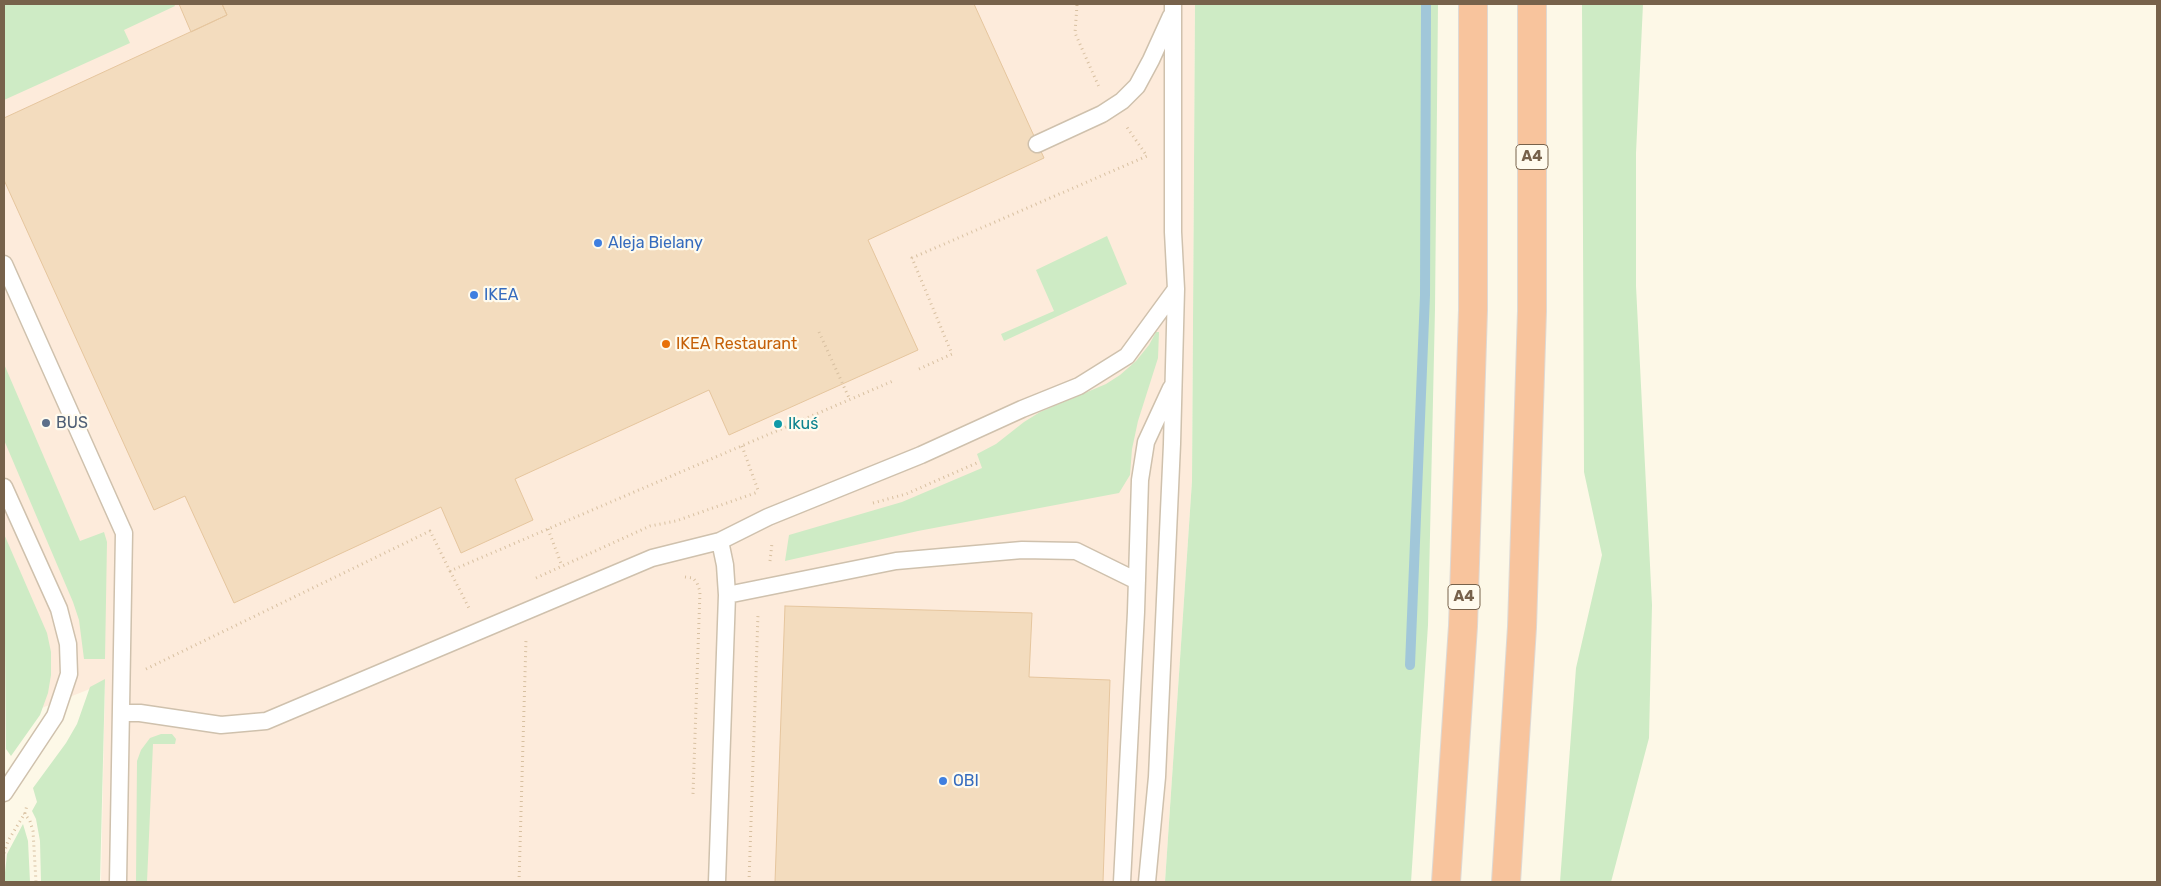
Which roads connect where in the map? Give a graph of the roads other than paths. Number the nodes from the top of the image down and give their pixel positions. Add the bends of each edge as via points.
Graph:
1 (1474, 4) edge
2 (1532, 4) edge
3 (1173, 6) edge
4 (1037, 144) dead end
5 (4, 264) edge
6 (1176, 289) junction
7 (1173, 383) junction
8 (4, 487) edge
9 (720, 541) junction
10 (1137, 581) junction
11 (727, 594) junction
12 (121, 713) junction
13 (4, 793) edge
14 (118, 882) edge
15 (717, 882) edge
16 (1122, 882) edge
17 (1147, 882) edge
18 (1446, 882) edge
19 (1506, 882) edge

1 - 18 highway, A4 via 1472,320 1463,626
2 - 19 highway, A4 via 1532,311 1522,627
3 - 4 lane via 1138,86 1110,109
3 - 6 lane
5 - 12 lane via 124,533
6 - 7 lane
6 - 9 lane via 1127,356 1079,386 921,456 768,517
7 - 10 lane via 1146,442 1140,480
7 - 17 lane via 1157,777
8 - 13 lane via 59,609 68,644 68,674 55,716
9 - 11 lane
9 - 12 lane via 652,558 266,722 221,725
10 - 11 lane via 1076,551 1022,550 896,561
10 - 16 lane
11 - 15 lane
12 - 14 lane

